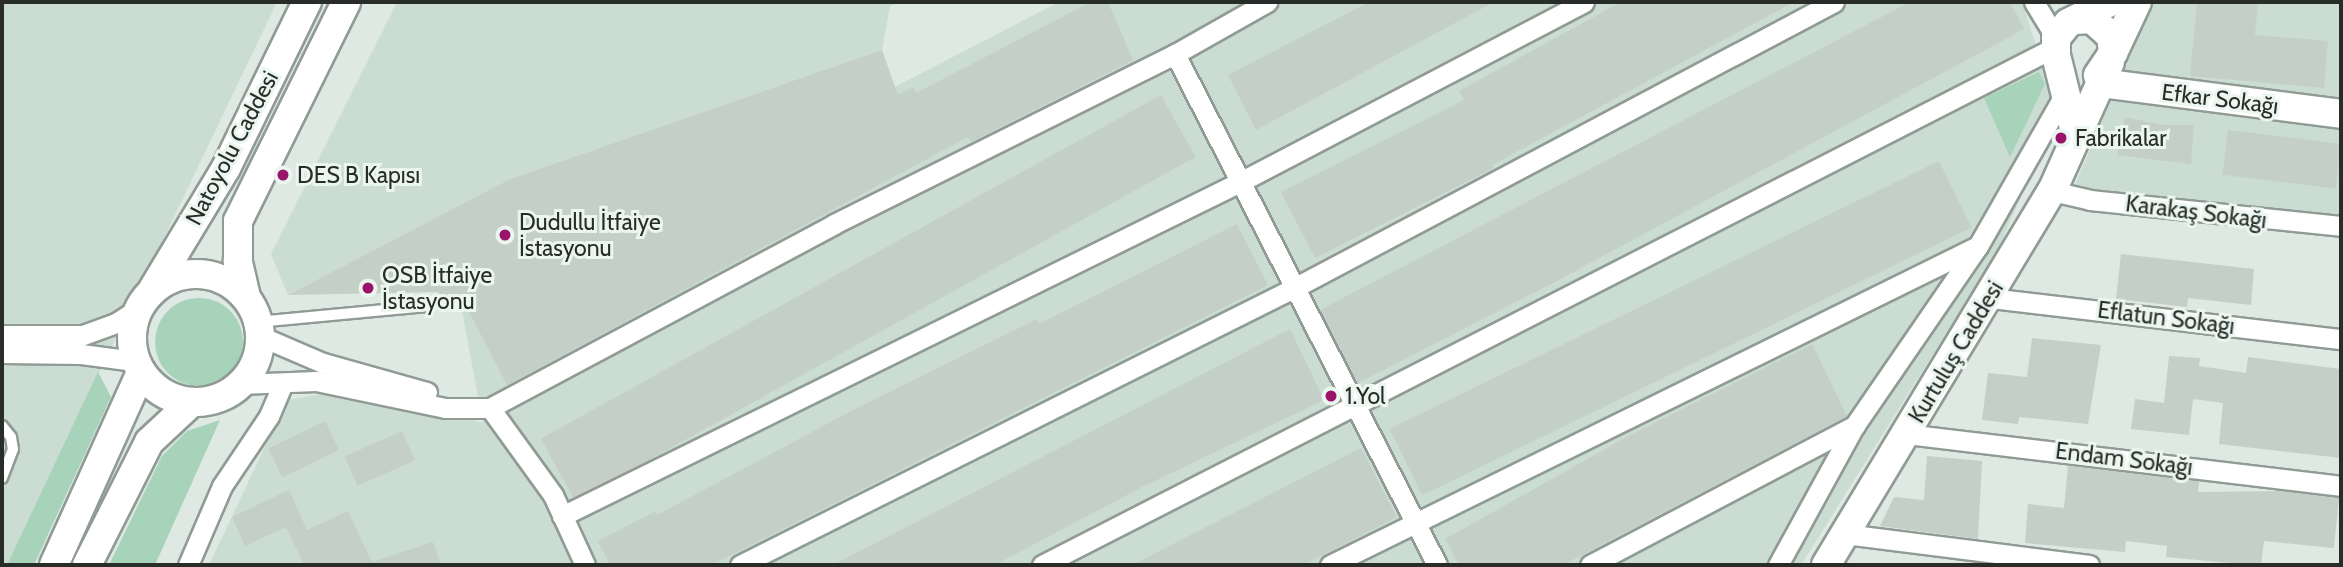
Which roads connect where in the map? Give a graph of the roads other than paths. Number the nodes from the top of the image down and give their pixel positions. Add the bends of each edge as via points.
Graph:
1 (307, 2) edge
2 (346, 2) edge
3 (1267, 2) edge
4 (1584, 2) edge
5 (1834, 2) edge
6 (2034, 2) edge
7 (2110, 2) edge
8 (2137, 2) edge
9 (2061, 42) junction
10 (1175, 54) junction
11 (2108, 66) junction
12 (2067, 90) junction
13 (2341, 114) edge
14 (2076, 132) junction
15 (1240, 182) junction
16 (2052, 191) junction
17 (2341, 226) edge
18 (1978, 246) junction
19 (1294, 288) junction
20 (1990, 298) junction
21 (145, 299) junction
22 (427, 306) dead end
23 (254, 318) junction
24 (2, 335) edge
25 (2341, 339) edge
26 (2, 354) edge
27 (138, 367) junction
28 (239, 384) junction
29 (282, 385) junction
30 (192, 402) junction
31 (1353, 402) junction
32 (490, 408) junction
33 (466, 409) junction
34 (1855, 425) junction
35 (2, 426) edge
36 (1906, 433) junction
37 (2, 478) edge
38 (2341, 486) edge
39 (562, 516) junction
40 (1415, 521) junction
41 (1845, 534) junction
42 (54, 565) edge
43 (88, 565) edge
44 (188, 565) edge
45 (585, 565) edge
46 (740, 565) edge
47 (1042, 565) edge
48 (1330, 565) edge
49 (1437, 565) edge
50 (1590, 565) edge
51 (1778, 565) edge
52 (1826, 565) edge
53 (2089, 565) edge

1 - 21 main road, Natoyolu Caddesi via 226,168
2 - 23 main road, Natoyolu Caddesi via 237,221 238,261
3 - 10 street
4 - 15 street
5 - 19 street
6 - 9 street
7 - 9 main road
8 - 11 main road, Kurtuluş Caddesi
9 - 11 main road via 2072,75 2089,77
9 - 11 main road via 2092,19 2106,28
9 - 12 main road
9 - 31 street
10 - 15 street
10 - 32 street via 834,223
11 - 13 main road, Efkar Sokağı
11 - 14 main road, Kurtuluş Caddesi
12 - 14 main road
12 - 18 street
14 - 16 main road, Kurtuluş Caddesi
15 - 19 street
15 - 39 street
16 - 17 street, Karakaş Sokağı via 2090,200
16 - 20 main road, Kurtuluş Caddesi
18 - 34 street
18 - 40 street
19 - 31 street
19 - 46 street
20 - 25 street, Eflatun Sokağı
20 - 36 main road, Kurtuluş Caddesi
21 - 23 main road via 179,276 211,275
21 - 24 street via 116,323 83,335
21 - 27 main road via 132,328
22 - 23 lane
23 - 28 main road via 257,357
23 - 33 street via 323,363 452,399
26 - 27 street via 81,354
27 - 30 main road via 171,397
27 - 42 main road
28 - 29 street
28 - 30 main road via 213,400
29 - 33 street via 316,380
29 - 44 street via 269,416 222,486
30 - 43 main road via 149,442
31 - 40 street
31 - 47 street
32 - 33 street
32 - 39 street via 553,495
34 - 50 street
34 - 51 street
35 - 37 lane via 13,449
36 - 38 street, Endam Sokağı
36 - 41 main road, Kurtuluş Caddesi
39 - 45 street
40 - 48 street
40 - 49 street
41 - 52 main road, Kurtuluş Caddesi
41 - 53 street

